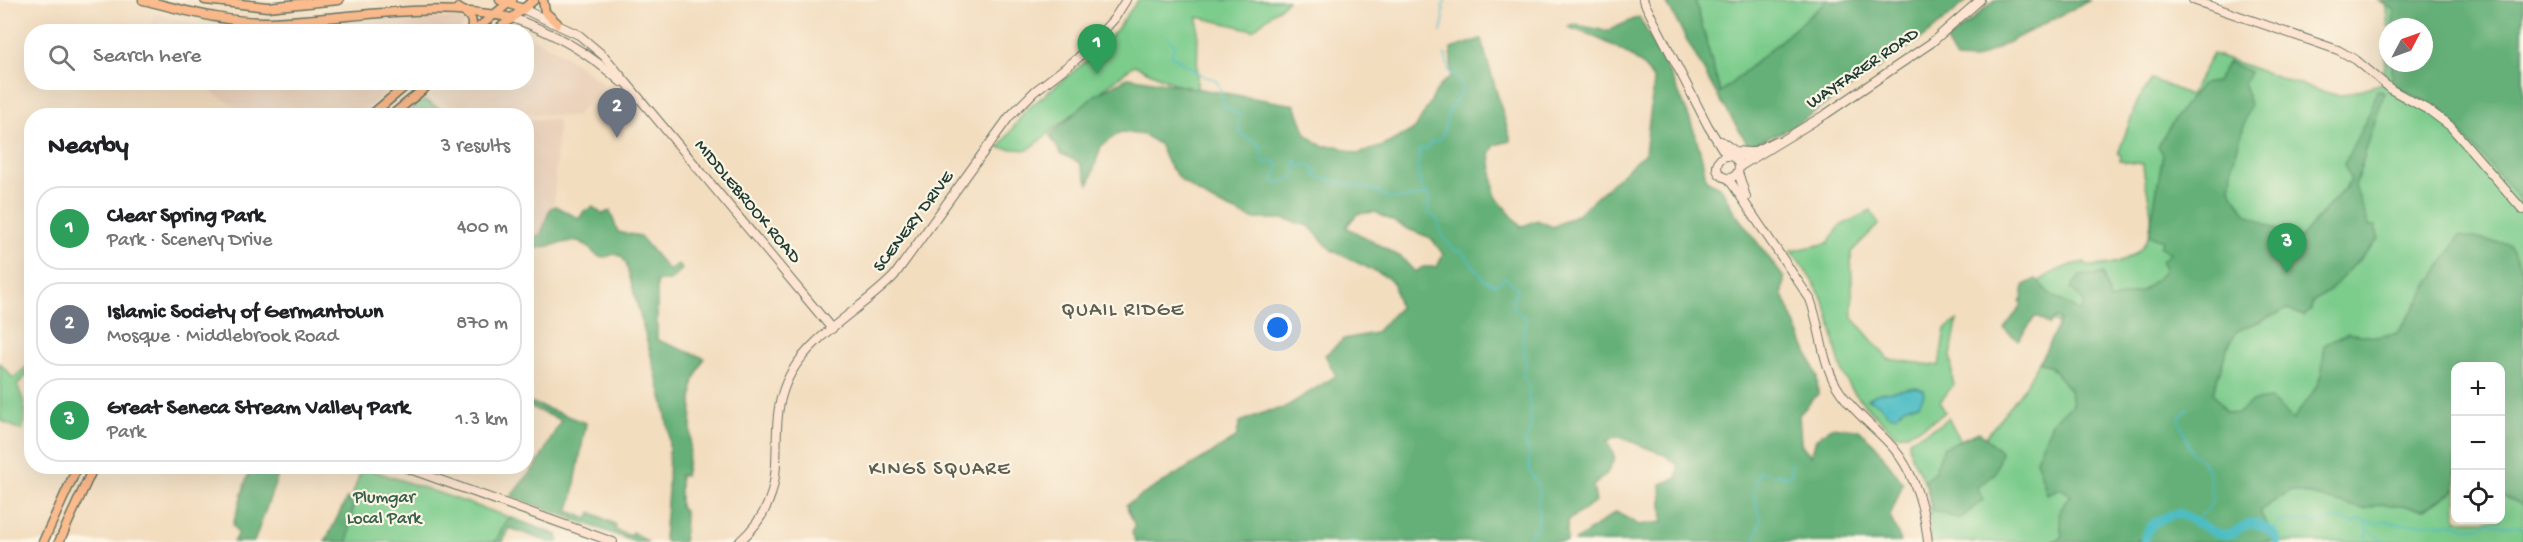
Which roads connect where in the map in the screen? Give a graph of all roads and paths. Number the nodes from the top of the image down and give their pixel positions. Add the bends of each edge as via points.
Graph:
1 (144, 0) edge
2 (205, 0) edge
3 (339, 0) edge
4 (534, 0) edge
5 (543, 0) edge
6 (1126, 0) edge
7 (1643, 0) edge
8 (1980, 0) edge
9 (2193, 0) edge
10 (507, 1) edge
11 (166, 3) edge
12 (456, 6) junction
13 (523, 9) junction
14 (496, 13) junction
15 (512, 18) junction
16 (557, 23) junction
17 (473, 24) edge
18 (482, 24) edge
19 (505, 24) edge
20 (527, 24) edge
21 (534, 27) edge
22 (401, 90) edge
23 (422, 90) edge
24 (636, 96) junction
25 (379, 108) edge
26 (401, 108) edge
27 (1708, 126) junction
28 (1787, 136) junction
29 (1752, 151) junction
30 (1732, 157) junction
31 (1718, 162) junction
32 (1739, 170) junction
33 (1728, 178) junction
34 (2523, 210) edge
35 (1752, 212) junction
36 (832, 329) junction
37 (74, 474) edge
38 (90, 474) edge
39 (423, 474) edge
40 (43, 542) edge
41 (59, 542) edge
42 (613, 542) edge
43 (739, 542) edge
44 (1928, 542) edge

1 - 11 main road, MIDDLEBROOK ROAD
2 - 3 main road via 267,8
4 - 13 main road
5 - 16 main road via 545,12
6 - 36 street, SCENERY DRIVE via 1078,58 1009,117 894,276
7 - 27 street
8 - 28 street, WAYFARER ROAD via 1931,42
9 - 34 street via 2350,56 2392,90 2440,118
10 - 13 main road, MIDDLEBROOK ROAD
10 - 14 main road
11 - 12 main road, MIDDLEBROOK ROAD via 210,16 268,22 412,4
12 - 14 main road, MIDDLEBROOK ROAD
12 - 17 main road
13 - 15 main road
13 - 16 street, MIDDLEBROOK ROAD
14 - 15 main road, MIDDLEBROOK ROAD
14 - 18 main road
15 - 19 main road
15 - 20 street, MIDDLEBROOK ROAD
16 - 24 street, MIDDLEBROOK ROAD via 598,51
21 - 24 street, MIDDLEBROOK ROAD via 578,49
22 - 25 main road
23 - 26 main road
24 - 36 street, MIDDLEBROOK ROAD
27 - 29 street via 1726,146 1735,151
27 - 30 street
27 - 31 street
28 - 29 street, WAYFARER ROAD
28 - 32 street, WAYFARER ROAD
29 - 30 street, WAYFARER ROAD
30 - 31 street via 1723,157
30 - 32 street
31 - 33 street via 1719,173
32 - 33 street
32 - 35 street
33 - 35 street
35 - 44 street via 1810,299 1826,362 1838,388 1908,468 1920,499
36 - 43 street, SCENERY DRIVE via 801,359 784,387 772,494 758,521
37 - 40 main road
38 - 41 main road
39 - 42 street

